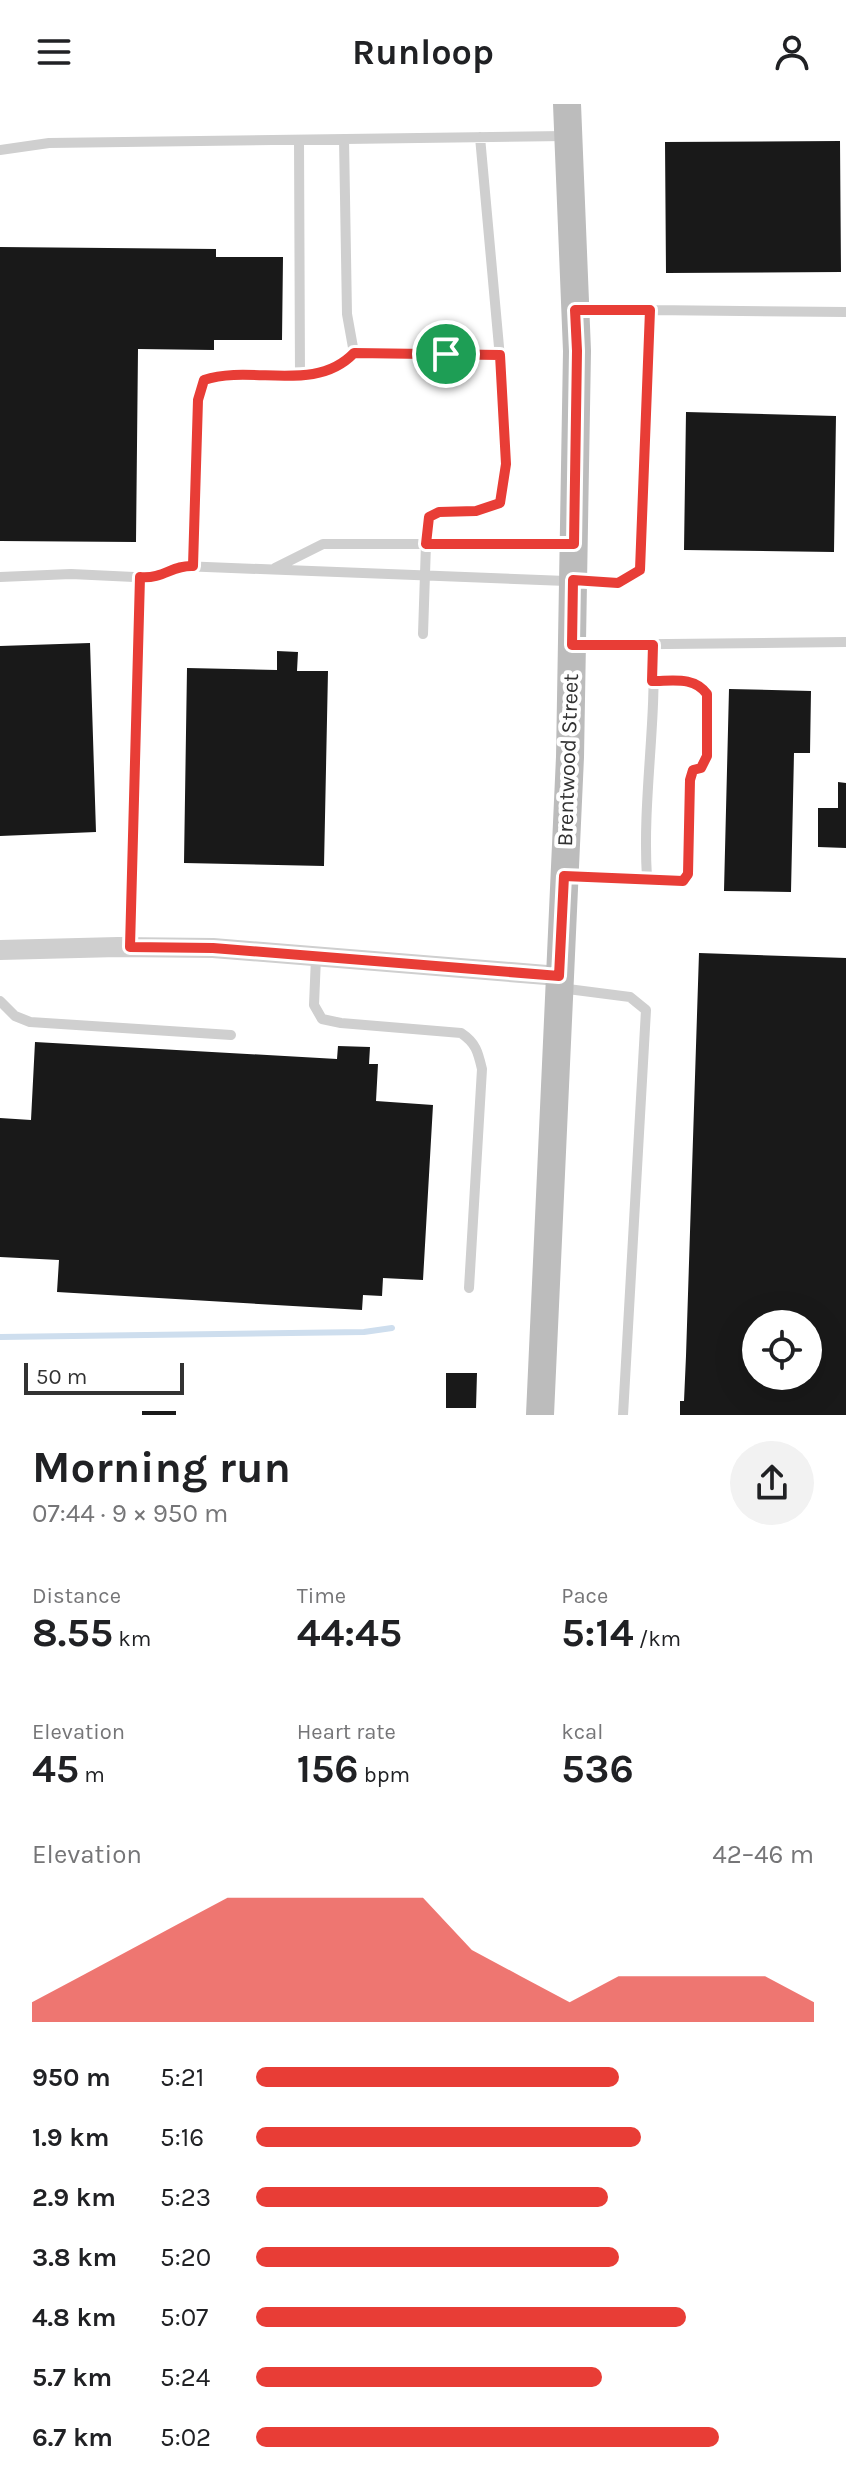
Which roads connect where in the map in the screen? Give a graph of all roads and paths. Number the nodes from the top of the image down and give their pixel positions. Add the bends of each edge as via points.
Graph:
1 (567, 104) edge
2 (569, 136) junction
3 (480, 137) junction
4 (344, 139) junction
5 (299, 140) junction
6 (0, 150) edge
7 (575, 310) junction
8 (650, 310) junction
9 (846, 312) edge
10 (354, 353) junction
11 (500, 355) junction
12 (300, 376) junction
13 (426, 544) junction
14 (574, 544) junction
15 (193, 566) junction
16 (273, 569) junction
17 (425, 575) junction
18 (0, 577) edge
19 (140, 577) junction
20 (573, 580) junction
21 (423, 634) dead end
22 (846, 642) edge
23 (572, 645) junction
24 (653, 645) junction
25 (652, 681) junction
26 (564, 876) junction
27 (647, 878) junction
28 (130, 947) junction
29 (0, 950) edge
30 (316, 957) junction
31 (558, 982) junction
32 (0, 1001) edge
33 (231, 1035) dead end
34 (469, 1288) dead end
35 (540, 1415) edge
36 (623, 1415) edge

1 - 2 main road, Brentwood Street
2 - 3 lane
2 - 7 main road, Brentwood Street
3 - 4 lane
3 - 11 lane
4 - 5 lane
4 - 10 lane via 347,314
5 - 6 lane via 49,143
5 - 12 lane
7 - 8 lane
7 - 14 main road, Brentwood Street
8 - 9 lane
8 - 20 lane via 640,570 618,583
10 - 11 lane
10 - 12 lane via 327,373
11 - 13 lane via 506,464 500,503 429,517
12 - 15 lane via 221,375 204,380 198,400
13 - 14 lane
13 - 16 lane via 323,544
13 - 17 lane
14 - 20 main road, Brentwood Street
15 - 16 lane
15 - 19 lane via 155,578
16 - 17 lane
17 - 20 lane
17 - 21 lane
18 - 19 lane
19 - 28 lane
20 - 23 main road, Brentwood Street
22 - 24 lane
23 - 24 lane
23 - 26 main road, Brentwood Street
24 - 25 lane
25 - 27 lane
25 - 27 lane via 690,681 704,690 707,756 690,780 688,874 683,881
26 - 27 lane
26 - 31 main road, Brentwood Street
28 - 29 street
28 - 30 street
30 - 31 street
30 - 34 lane via 314,1005 322,1019 461,1033 473,1040 482,1069
31 - 35 main road, Brentwood Street
31 - 36 lane via 630,997 646,1010
32 - 33 lane via 30,1022

